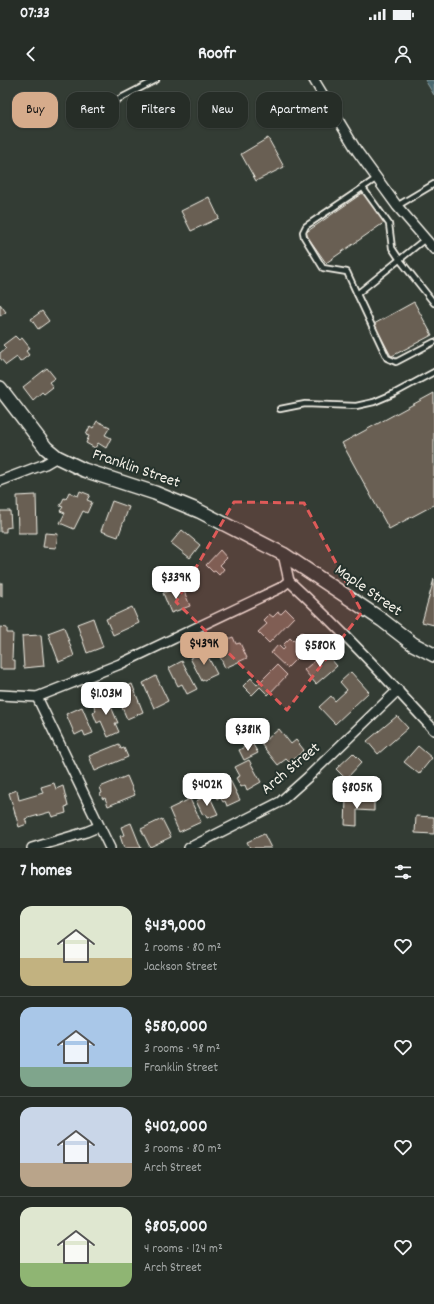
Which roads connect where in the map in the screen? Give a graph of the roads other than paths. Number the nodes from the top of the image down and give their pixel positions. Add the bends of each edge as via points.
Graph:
1 (156, 80) edge
2 (314, 80) edge
3 (119, 99) edge
4 (377, 178) junction
5 (434, 184) edge
6 (363, 188) junction
7 (397, 206) junction
8 (426, 239) junction
9 (434, 249) edge
10 (400, 260) junction
11 (357, 294) junction
12 (434, 303) edge
13 (434, 342) edge
14 (434, 372) edge
15 (1, 392) edge
16 (280, 409) dead end
17 (57, 456) junction
18 (0, 481) edge
19 (283, 554) junction
20 (289, 581) junction
21 (434, 655) edge
22 (398, 690) junction
23 (0, 695) edge
24 (37, 697) junction
25 (434, 730) edge
26 (98, 827) junction
27 (32, 848) edge
28 (110, 848) edge
29 (189, 848) edge

1 - 3 lane
2 - 4 street via 357,151
4 - 6 lane
4 - 7 street
5 - 7 lane
6 - 10 lane via 389,224 392,248
6 - 11 lane via 306,226 303,232 323,268 347,272
7 - 8 street
8 - 9 street
8 - 10 lane
10 - 11 lane
10 - 12 lane
11 - 13 lane via 387,358 396,362
14 - 16 lane via 374,402 356,406 305,404
15 - 17 main road, Franklin Street via 46,448
17 - 18 street via 46,464
17 - 19 main road, Franklin Street via 84,470 155,493 199,511
19 - 20 street
19 - 21 main road, Maple Street via 382,620 413,644
20 - 22 street
20 - 24 street via 280,588 120,664
22 - 25 street
22 - 29 street, Arch Street via 280,802
23 - 24 street
24 - 26 street
26 - 27 street
26 - 28 street

